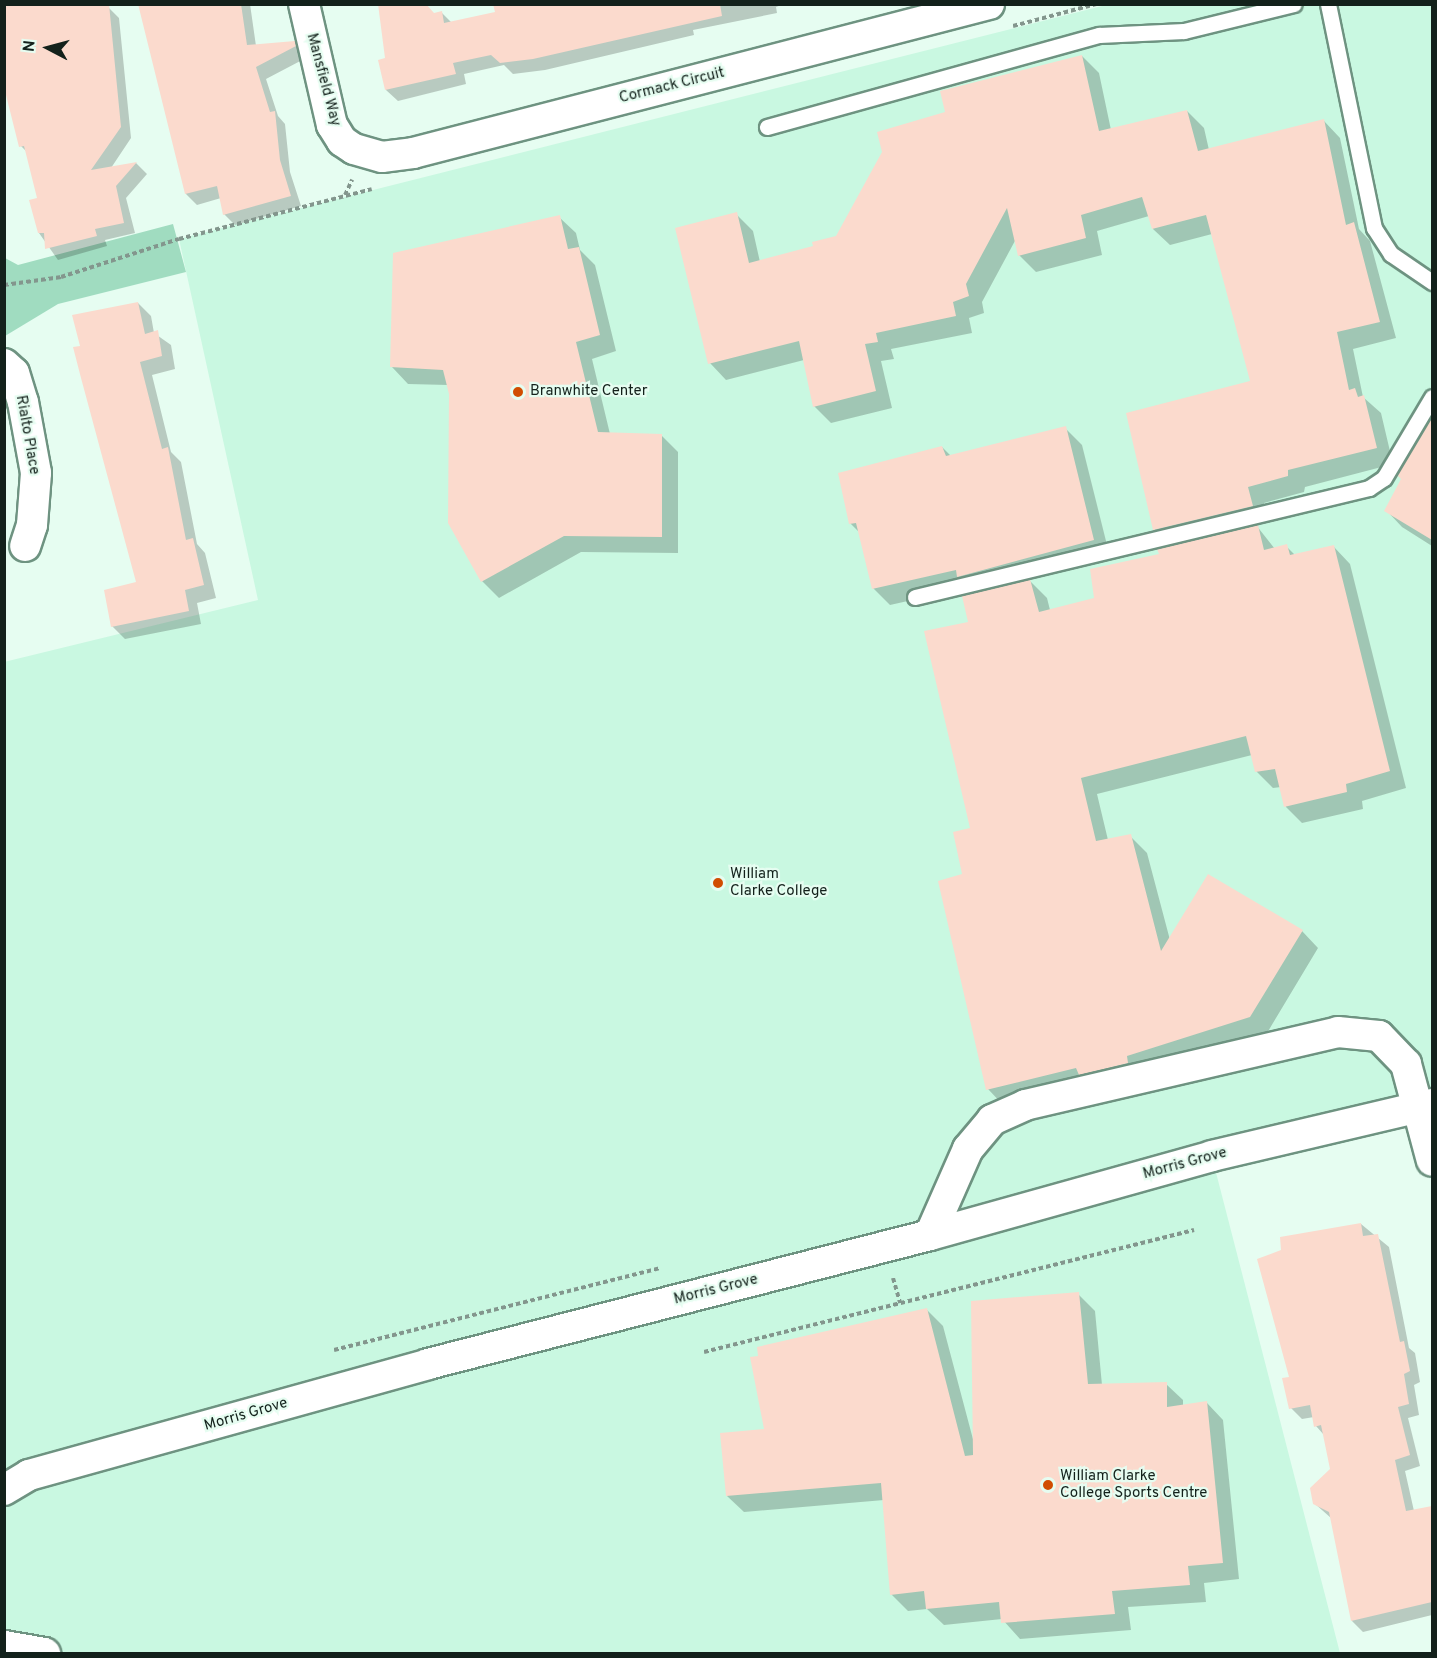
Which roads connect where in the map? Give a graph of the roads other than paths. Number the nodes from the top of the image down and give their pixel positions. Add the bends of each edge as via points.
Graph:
1 (304, 4) edge
2 (989, 4) edge
3 (1294, 4) edge
4 (1328, 4) edge
5 (767, 127) dead end
6 (354, 149) joint
7 (1432, 282) edge
8 (4, 364) edge
9 (1432, 397) edge
10 (25, 546) dead end
11 (915, 597) dead end
12 (1426, 1106) edge
13 (1432, 1161) edge
14 (930, 1235) junction
15 (4, 1490) edge
16 (4, 1647) edge
17 (43, 1653) edge

1 - 6 street, Mansfield Way via 332,124 342,141
2 - 6 street, Cormack Circuit via 413,153 382,157
3 - 5 lane via 1184,31 1099,35
4 - 7 lane via 1374,228 1391,254
8 - 10 street, Rialto Place via 17,382 36,473 32,525
9 - 11 lane via 1384,478 1369,488
12 - 13 street
12 - 14 street, Morris Grove via 1212,1156
12 - 14 street via 1406,1064 1379,1036 1338,1032 1025,1105 992,1120 969,1149
14 - 15 street, Morris Grove via 428,1364 28,1475
16 - 17 main road

